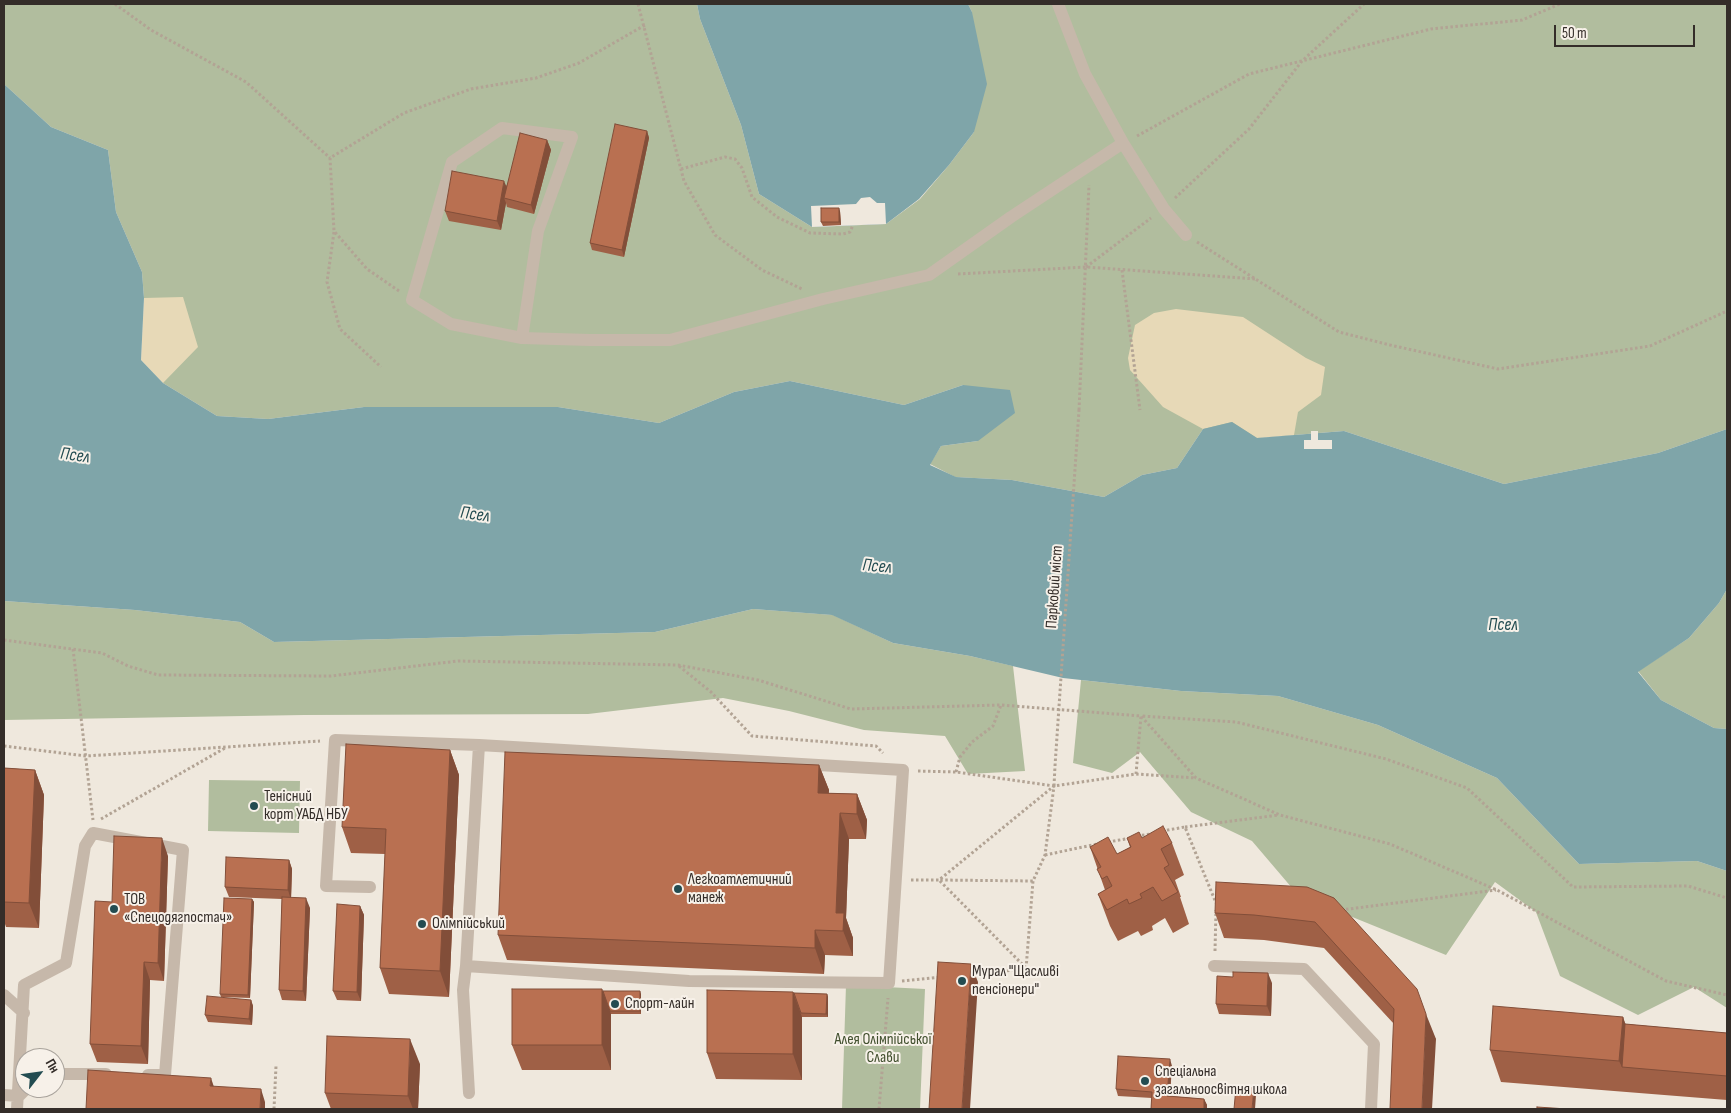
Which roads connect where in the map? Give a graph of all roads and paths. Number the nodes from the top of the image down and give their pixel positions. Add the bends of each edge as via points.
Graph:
1 (115, 4) edge
2 (638, 4) edge
3 (1058, 4) edge
4 (1364, 4) edge
5 (1560, 4) edge
6 (645, 25) junction
7 (1302, 61) junction
8 (1123, 143) junction
9 (1229, 148) dead end
10 (330, 158) junction
11 (1089, 164) junction
12 (681, 169) junction
13 (853, 225) dead end
14 (334, 231) junction
15 (1186, 235) joint
16 (1086, 267) junction
17 (1122, 270) junction
18 (930, 275) junction
19 (1256, 279) junction
20 (823, 299) junction
21 (412, 300) junction
22 (1727, 311) edge
23 (522, 338) junction
24 (381, 367) dead end
25 (1140, 410) dead end
26 (4, 640) edge
27 (74, 649) junction
28 (678, 665) junction
29 (1001, 706) junction
30 (1141, 716) junction
31 (336, 740) junction
32 (478, 745) junction
33 (4, 746) edge
34 (227, 747) junction
35 (86, 756) junction
36 (904, 770) junction
37 (956, 772) junction
38 (1136, 774) junction
39 (1196, 778) junction
40 (1054, 786) junction
41 (1280, 815) junction
42 (1185, 827) junction
43 (94, 831) junction
44 (1045, 855) junction
45 (929, 880) dead end
46 (938, 880) junction
47 (1033, 881) junction
48 (370, 886) dead end
49 (1497, 890) junction
50 (1727, 898) edge
51 (1225, 900) edge
52 (1216, 902) junction
53 (1336, 909) edge
54 (466, 966) junction
55 (1214, 966) joint
56 (1026, 969) junction
57 (967, 975) edge
58 (948, 977) edge
59 (889, 983) junction
60 (4, 995) edge
61 (1727, 995) edge
62 (24, 1013) junction
63 (24, 1048) edge
64 (276, 1066) dead end
65 (65, 1074) edge
66 (115, 1074) edge
67 (135, 1075) edge
68 (469, 1093) dead end
69 (274, 1109) edge
70 (880, 1109) edge
71 (1371, 1109) edge

1 - 10 path via 151,30 246,82
2 - 6 path
3 - 8 street via 1085,74
4 - 7 path
5 - 7 path via 1522,20 1431,29
6 - 10 path via 579,63 536,78 471,89 404,113
6 - 12 path
7 - 8 path via 1249,74
7 - 9 path
8 - 11 street
8 - 15 street via 1164,209
10 - 14 path
11 - 16 path, Парковий міст
11 - 18 street
12 - 13 path via 725,157 735,159 742,168 752,197 776,217 810,233 843,234 850,232
12 - 20 path via 684,181 715,235 762,270
14 - 21 path via 367,269
14 - 24 path via 327,282 340,329
15 - 19 path
16 - 17 path
16 - 18 path
16 - 40 path, Парковий міст, bridge
17 - 19 path
17 - 25 path
18 - 20 street
19 - 22 path via 1339,332 1498,369 1650,346
20 - 23 street via 670,340
21 - 23 street via 451,324
21 - 23 street via 452,162 502,128 572,137 538,231
26 - 27 path
27 - 28 path via 102,653 128,666 158,675 331,676 458,661
27 - 35 path
28 - 29 path via 758,680 851,709
28 - 36 path via 711,692 752,736 876,746
29 - 30 path
29 - 37 path via 993,726 972,742 960,757
30 - 38 path
30 - 39 path
30 - 50 path via 1236,722 1386,759 1467,788 1572,886 1688,886
31 - 32 street
31 - 34 path
31 - 48 street via 326,886
32 - 36 street
32 - 54 street
33 - 35 path
34 - 35 path
34 - 43 path via 102,816
35 - 43 path
36 - 37 path
36 - 59 street
37 - 40 path
38 - 39 path
38 - 40 path
39 - 41 path
40 - 44 path, Парковий міст
40 - 46 path
41 - 42 path
41 - 49 path via 1390,844
42 - 44 path
42 - 52 path
43 - 62 street via 85,846 66,963 24,985
43 - 67 street via 183,850 165,1075
44 - 47 path, Парковий міст
45 - 46 path
46 - 47 path
46 - 56 path
47 - 56 path
49 - 53 path via 1346,911
49 - 61 path via 1666,981
51 - 52 path
52 - 55 path
54 - 59 street via 690,981
54 - 68 street via 463,990
55 - 71 street via 1304,969 1374,1044
56 - 57 path
58 - 59 path
59 - 70 path
60 - 62 street
62 - 63 street
64 - 69 path
65 - 66 street

